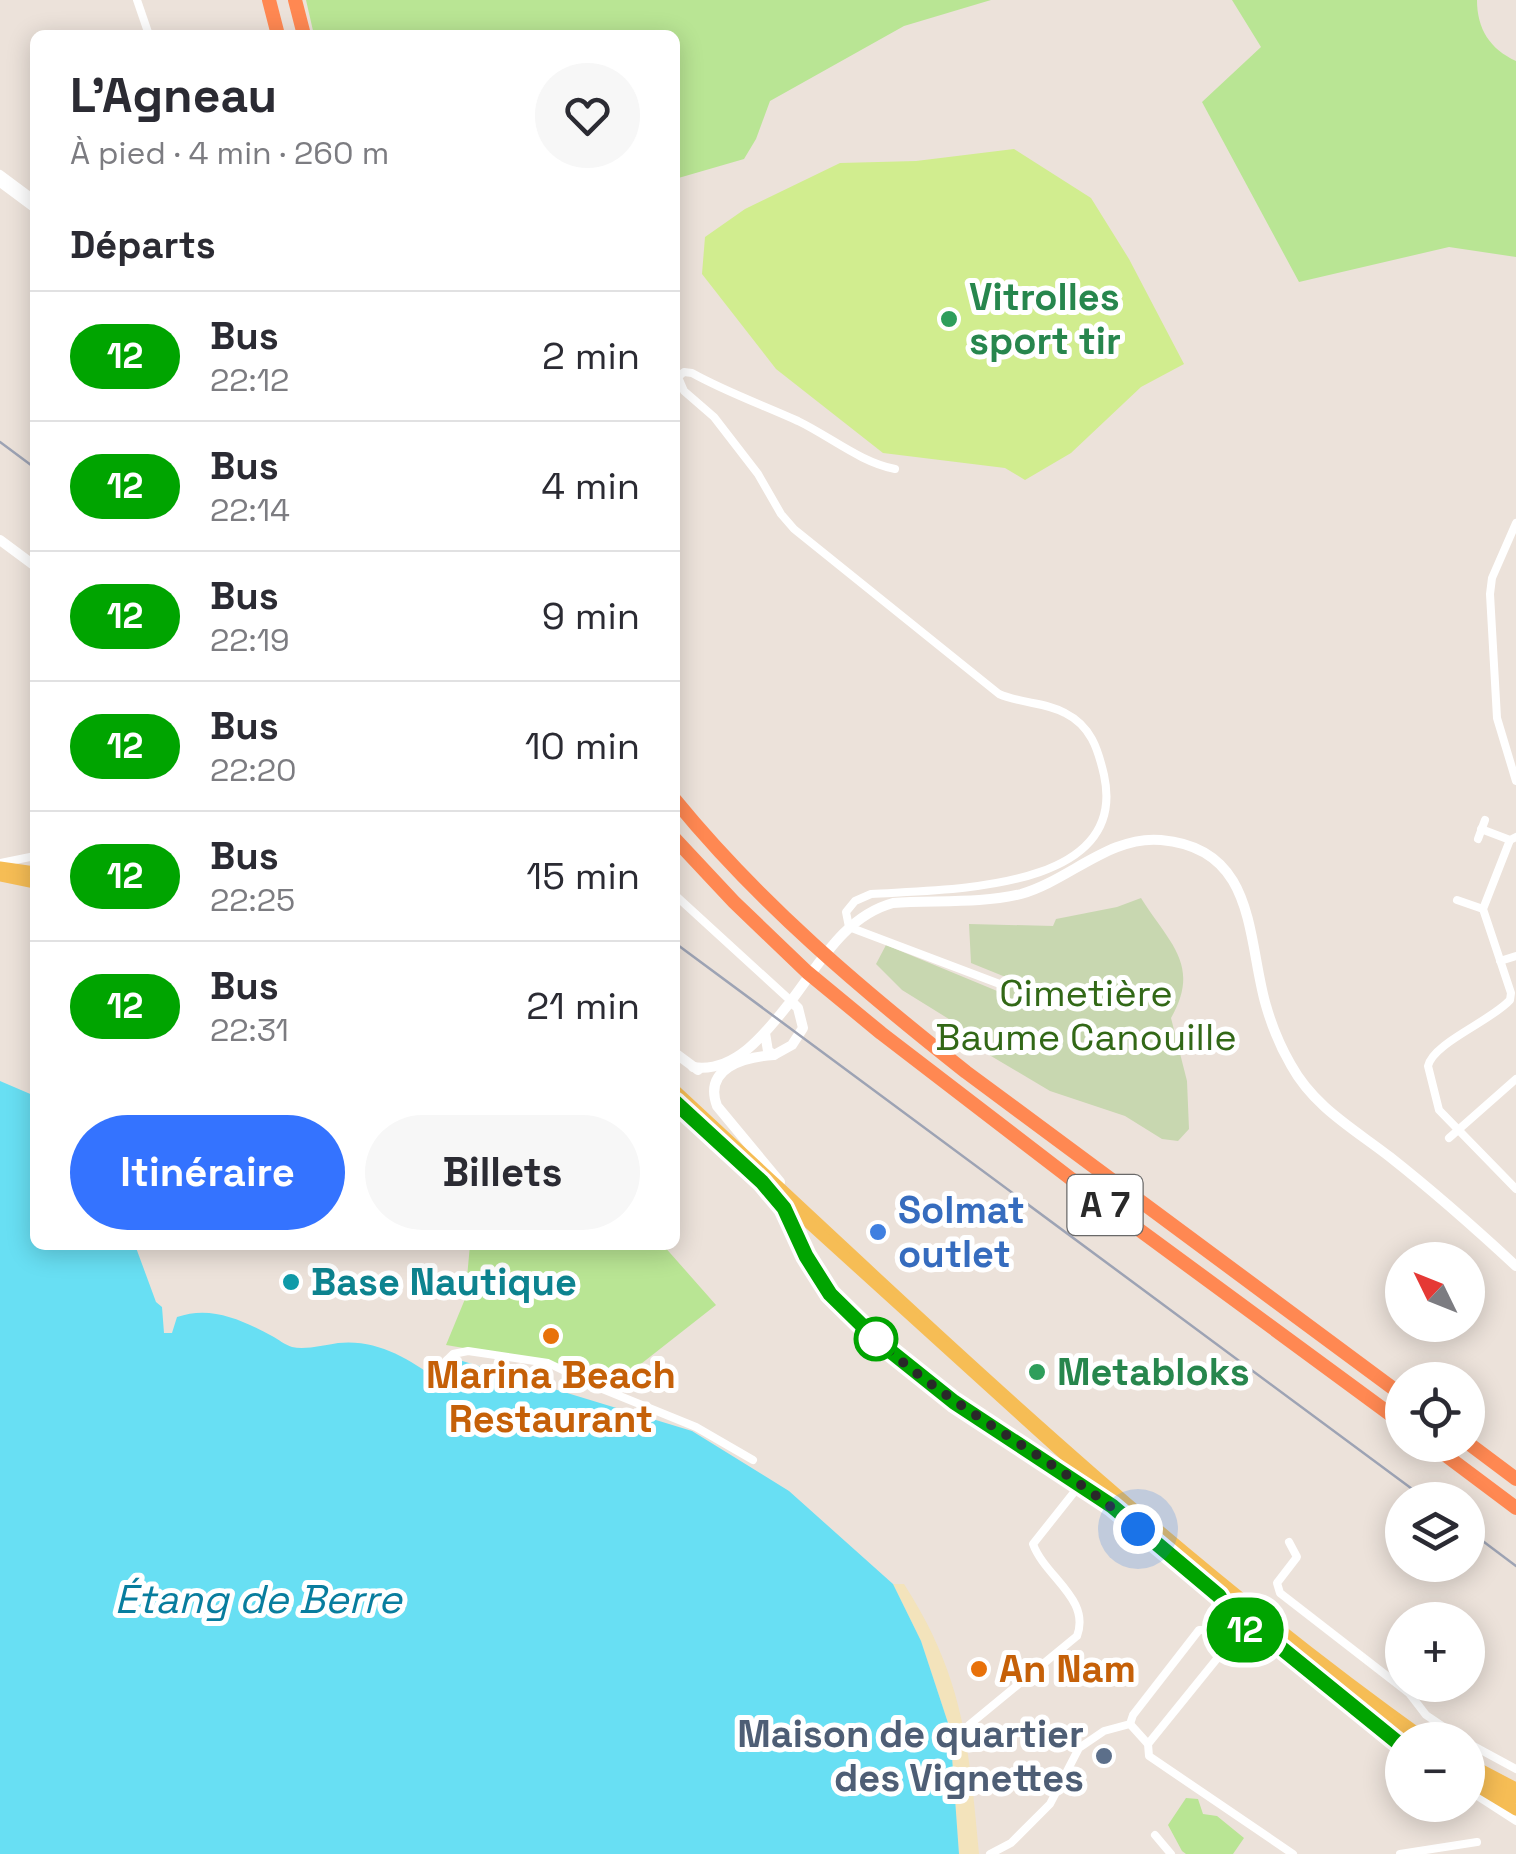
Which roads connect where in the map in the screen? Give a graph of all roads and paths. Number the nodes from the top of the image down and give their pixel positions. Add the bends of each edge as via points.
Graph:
1 (137, 0) edge
2 (269, 0) edge
3 (295, 0) edge
4 (147, 30) edge
5 (277, 30) edge
6 (303, 30) edge
7 (0, 174) edge
8 (0, 183) edge
9 (30, 196) edge
10 (30, 205) edge
11 (680, 375) edge
12 (680, 382) edge
13 (895, 469) dead end
14 (1516, 523) edge
15 (0, 540) edge
16 (30, 562) edge
17 (1516, 781) edge
18 (680, 806) edge
19 (1513, 838) edge
20 (1478, 839) dead end
21 (680, 844) edge
22 (30, 857) edge
23 (0, 865) edge
24 (30, 871) edge
25 (0, 876) edge
26 (30, 882) edge
27 (680, 900) edge
28 (1457, 900) dead end
29 (1483, 909) junction
30 (849, 927) junction
31 (1516, 956) edge
32 (1500, 961) junction
33 (1005, 986) dead end
34 (791, 1001) junction
35 (765, 1034) junction
36 (774, 1056) junction
37 (680, 1057) edge
38 (693, 1067) junction
39 (719, 1073) junction
40 (1514, 1080) edge
41 (680, 1095) edge
42 (680, 1107) edge
43 (1457, 1130) junction
44 (1449, 1138) dead end
45 (1516, 1169) edge
46 (1505, 1178) junction
47 (762, 1182) junction
48 (1516, 1190) edge
49 (800, 1206) junction
50 (1516, 1266) edge
51 (446, 1361) dead end
52 (1385, 1382) edge
53 (1385, 1411) edge
54 (1485, 1456) edge
55 (753, 1460) dead end
56 (1455, 1462) edge
57 (1516, 1479) edge
58 (1079, 1486) junction
59 (1516, 1508) edge
60 (1289, 1542) dead end
61 (1227, 1615) junction
62 (1241, 1629) junction
63 (1216, 1630) junction
64 (1232, 1638) junction
65 (1385, 1722) edge
66 (1402, 1722) edge
67 (1437, 1722) edge
68 (969, 1724) dead end
69 (1130, 1724) junction
70 (1385, 1732) edge
71 (1148, 1744) junction
72 (1485, 1752) edge
73 (1516, 1769) edge
74 (1485, 1774) edge
75 (1485, 1784) edge
76 (1485, 1789) edge
77 (1513, 1793) edge
78 (1485, 1801) edge
79 (1516, 1810) edge
80 (1516, 1820) edge
81 (1155, 1836) dead end
82 (1477, 1842) dead end
83 (990, 1854) edge
84 (1171, 1854) edge
85 (1293, 1854) edge
86 (1400, 1854) edge

1 - 4 street
2 - 5 highway
3 - 6 highway
7 - 9 street
8 - 10 street
11 - 13 street via 692,373
12 - 30 street via 758,474 780,514 814,547 999,694 1064,712 1094,738 1106,798 1100,826 1075,854 1031,876 989,886 871,894 846,912
14 - 17 street via 1490,594 1497,718
15 - 16 main road
18 - 52 highway, A 7 via 825,956 966,1072
19 - 20 street via 1483,825
19 - 29 street
21 - 53 highway, A 7 via 811,975 971,1104
22 - 23 street
23 - 24 main road
25 - 26 main road
27 - 34 street
28 - 29 street
29 - 32 street
30 - 33 street
30 - 34 main road
30 - 50 main road via 893,903 1022,894 1133,842 1158,839 1203,853 1240,892 1276,1034 1314,1098
31 - 32 street
32 - 43 street via 1510,1000 1429,1061 1436,1105
34 - 35 main road
34 - 36 main road via 803,1028
35 - 36 main road via 765,1048
35 - 38 main road via 718,1066
36 - 39 main road via 744,1059
37 - 38 main road
38 - 39 main road
39 - 49 main road via 713,1086 717,1106
40 - 43 street
41 - 49 main road
42 - 47 main road
43 - 44 street
43 - 46 street
45 - 46 street
46 - 48 street
47 - 58 street via 784,1208 830,1294 879,1342
47 - 65 main road via 1087,1477
49 - 66 main road via 1168,1536
51 - 55 street via 468,1351 548,1363 696,1426
54 - 57 highway
56 - 59 highway
58 - 61 street via 1219,1596
58 - 68 street via 1033,1544 1080,1610 1077,1636
60 - 67 street via 1297,1557 1277,1583 1280,1593 1409,1692
61 - 62 street
61 - 63 street
62 - 64 street
62 - 70 street via 1264,1634
63 - 64 street
63 - 69 street via 1199,1630
64 - 71 street
69 - 71 street
69 - 83 street via 1079,1748 1050,1804
71 - 85 street via 1149,1756
72 - 73 street
74 - 77 main road
75 - 77 main road
76 - 79 main road
78 - 80 street
81 - 84 street
82 - 86 street

